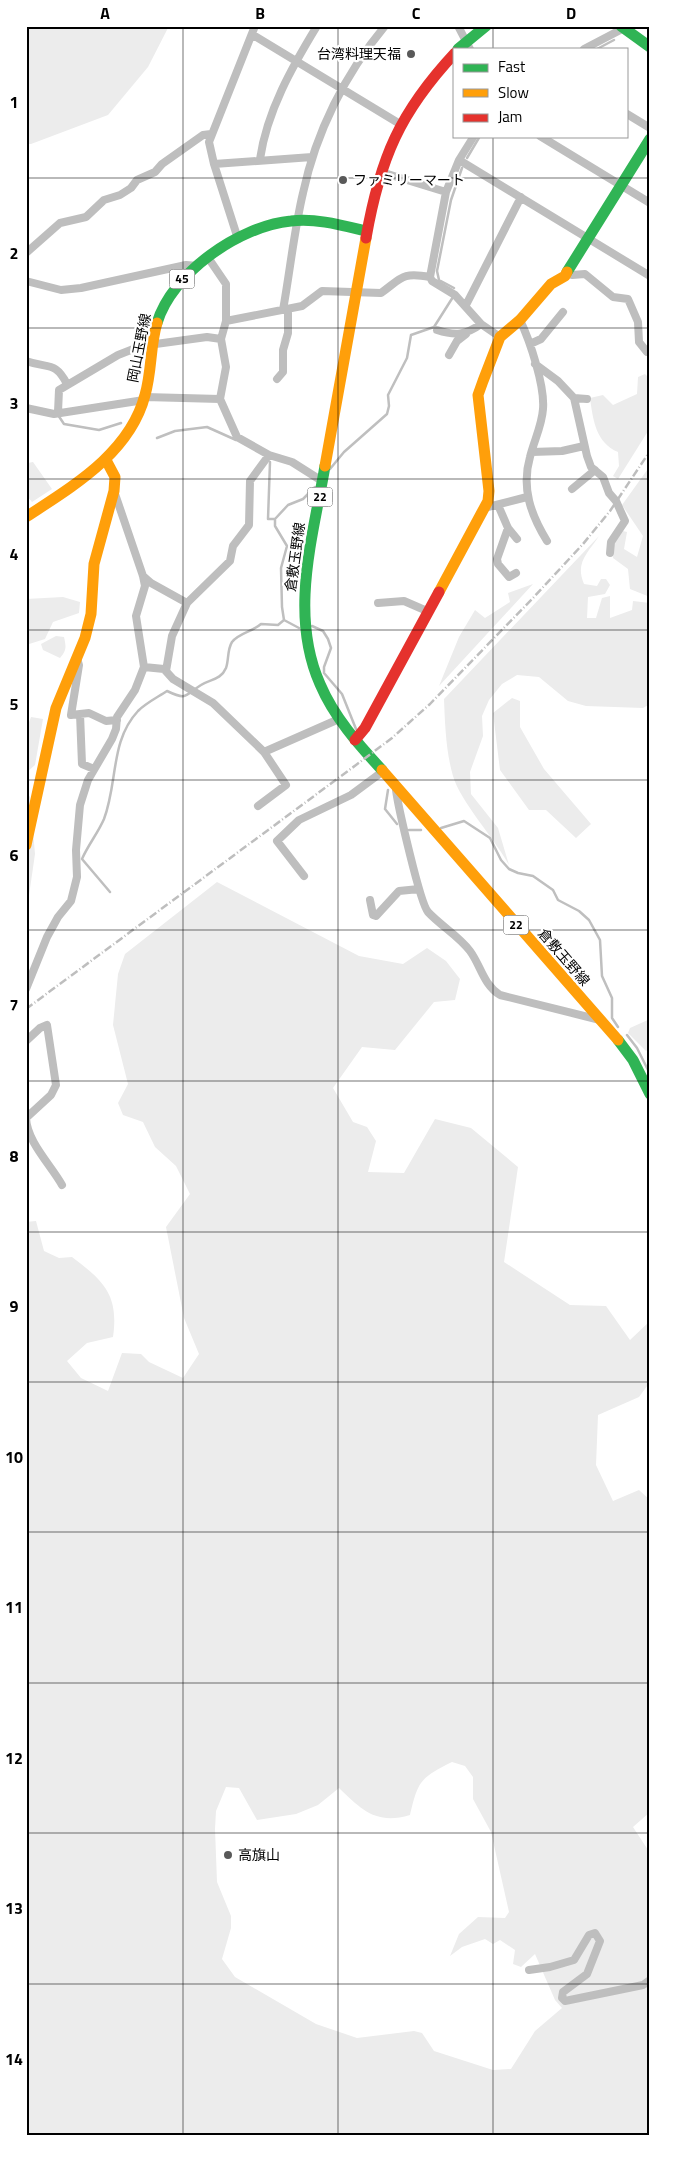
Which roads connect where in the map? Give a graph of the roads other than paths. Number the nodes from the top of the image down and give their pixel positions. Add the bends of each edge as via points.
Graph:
1 (255, 26) edge
2 (317, 26) edge
3 (385, 26) edge
4 (458, 26) edge
5 (486, 26) edge
6 (624, 27) edge
7 (253, 35) junction
8 (465, 46) edge
9 (586, 48) edge
10 (650, 48) edge
11 (453, 55) edge
12 (296, 61) junction
13 (341, 88) junction
14 (628, 115) edge
15 (400, 124) junction
16 (650, 128) edge
17 (211, 134) junction
18 (473, 138) edge
19 (543, 138) edge
20 (650, 139) edge
21 (312, 157) junction
22 (260, 159) junction
23 (459, 160) junction
24 (214, 164) junction
25 (381, 172) junction
26 (621, 186) junction
27 (446, 192) junction
28 (522, 197) junction
29 (650, 203) edge
30 (298, 220) junction
31 (366, 231) junction
32 (590, 238) junction
33 (238, 239) junction
34 (26, 254) edge
35 (208, 259) junction
36 (198, 266) junction
37 (568, 271) junction
38 (650, 276) edge
39 (430, 277) junction
40 (26, 281) edge
41 (356, 294) junction
42 (466, 305) junction
43 (286, 310) junction
44 (563, 312) dead end
45 (520, 320) junction
46 (226, 321) junction
47 (482, 324) junction
48 (437, 330) dead end
49 (470, 332) junction
50 (500, 337) junction
51 (220, 339) junction
52 (154, 343) junction
53 (530, 344) junction
54 (650, 352) edge
55 (449, 355) dead end
56 (26, 361) edge
57 (535, 364) junction
58 (277, 379) dead end
59 (67, 384) junction
60 (144, 398) junction
61 (574, 398) junction
62 (220, 399) junction
63 (587, 399) dead end
64 (26, 408) edge
65 (57, 413) junction
66 (584, 446) junction
67 (532, 452) junction
68 (269, 455) junction
69 (106, 460) junction
70 (596, 470) junction
71 (322, 481) junction
72 (572, 489) dead end
73 (114, 491) junction
74 (527, 497) junction
75 (498, 505) junction
76 (484, 508) junction
77 (26, 517) edge
78 (508, 528) junction
79 (517, 539) dead end
80 (547, 541) dead end
81 (610, 553) dead end
82 (516, 573) dead end
83 (143, 576) junction
84 (187, 602) junction
85 (378, 603) dead end
86 (427, 611) junction
87 (76, 657) junction
88 (144, 667) junction
89 (166, 670) junction
90 (80, 714) junction
91 (339, 719) junction
92 (117, 720) junction
93 (355, 740) junction
94 (264, 752) junction
95 (94, 769) junction
96 (382, 772) junction
97 (396, 790) junction
98 (258, 806) dead end
99 (26, 845) edge
100 (304, 876) dead end
101 (419, 888) junction
102 (370, 900) dead end
103 (26, 989) edge
104 (600, 1020) junction
105 (26, 1041) edge
106 (650, 1094) edge
107 (62, 1185) dead end
108 (529, 1970) dead end
109 (650, 1980) edge

1 - 7 street
2 - 12 street
3 - 13 street
4 - 8 street
5 - 8 main road
6 - 9 street
6 - 10 main road
7 - 12 street
7 - 17 street
11 - 15 main road, 倉敷玉野線 / 22
12 - 13 street
12 - 22 street via 272,114
13 - 15 street
13 - 21 street
14 - 16 street
15 - 25 main road, 倉敷玉野線 / 22
17 - 24 street via 210,150
17 - 34 street via 203,135 120,195 104,200 86,217 60,223
18 - 23 street
19 - 26 street
20 - 26 main road
21 - 22 street
21 - 30 street
22 - 24 street
23 - 27 street
23 - 28 street
24 - 33 street
25 - 27 street
25 - 31 main road, 倉敷玉野線 / 22
26 - 29 street
26 - 32 main road
27 - 39 street
28 - 32 street
28 - 42 street
30 - 31 main road, 岡山玉野線 / 45
30 - 33 main road, 岡山玉野線 / 45 via 257,229
30 - 43 street
31 - 41 main road, 倉敷玉野線 / 22
32 - 37 main road
32 - 38 street
33 - 35 main road, 岡山玉野線 / 45
35 - 36 main road, 岡山玉野線 / 45
35 - 46 street via 226,284
36 - 40 street via 186,265 70,290
36 - 52 main road, 岡山玉野線 / 45 via 171,291 158,319
37 - 45 main road via 543,291
37 - 54 street via 572,275 585,274 613,297 628,298 638,322 639,342
39 - 41 street via 414,274 396,280 380,293
39 - 42 street
41 - 43 street via 322,291 302,306
41 - 71 main road, 倉敷玉野線 / 22
42 - 47 street
43 - 46 street
43 - 58 street via 288,333 282,372
44 - 53 street via 541,339
45 - 50 main road
45 - 53 street
46 - 51 street
47 - 49 street
47 - 50 street
48 - 49 street via 448,334
49 - 55 street via 457,341
50 - 76 main road via 478,395 489,491
51 - 52 street via 207,337
51 - 62 street via 226,367
52 - 59 street via 118,355
52 - 60 main road, 岡山玉野線 / 45
53 - 57 street
56 - 59 street via 41,367 56,367
57 - 61 street via 558,380
57 - 67 street via 544,406
59 - 65 street via 59,390
60 - 62 street
60 - 65 street
60 - 69 main road, 岡山玉野線 / 45 via 129,431
61 - 63 street
61 - 66 street
62 - 68 street via 237,437
64 - 65 street
66 - 67 street
66 - 70 street
67 - 74 street
68 - 71 street via 292,462
68 - 84 street via 250,480 249,526 233,546 230,561
69 - 73 main road via 115,477
69 - 77 main road, 岡山玉野線 / 45
70 - 72 street
70 - 81 street via 603,477 625,521 611,542
71 - 91 main road, 倉敷玉野線 / 22 via 305,581 304,621 317,679
73 - 83 street
73 - 87 main road via 94,564 91,614
74 - 75 street
74 - 80 street
75 - 76 street
75 - 78 street
76 - 86 main road
78 - 79 street
78 - 82 street via 497,559 509,577
83 - 84 street
83 - 88 street via 145,586 136,616
84 - 89 street via 172,636
85 - 86 street via 404,601
86 - 93 main road
87 - 90 street via 80,665 71,715
87 - 99 main road via 56,708
88 - 89 street
88 - 92 street
89 - 94 street via 173,679 213,703
90 - 92 street
90 - 95 street via 82,764
91 - 93 main road, 倉敷玉野線 / 22
91 - 94 street
92 - 95 street via 112,739
93 - 96 main road, 倉敷玉野線 / 22
94 - 98 street via 286,785
95 - 103 street via 80,805 77,877 72,901 47,937
96 - 97 main road, 倉敷玉野線 / 22
96 - 100 street via 351,795 299,820 277,841
97 - 101 street
97 - 104 main road, 倉敷玉野線 / 22
101 - 102 street via 399,891 376,916
101 - 104 street via 426,910 468,948 491,989 500,995
104 - 106 main road, 倉敷玉野線 / 22 via 633,1060
105 - 107 street via 47,1025 56,1085 51,1095 26,1118 26,1125
108 - 109 street via 574,1960 589,1935 596,1933 600,1941 591,1964 586,1974 563,1992 565,2001 643,1985

